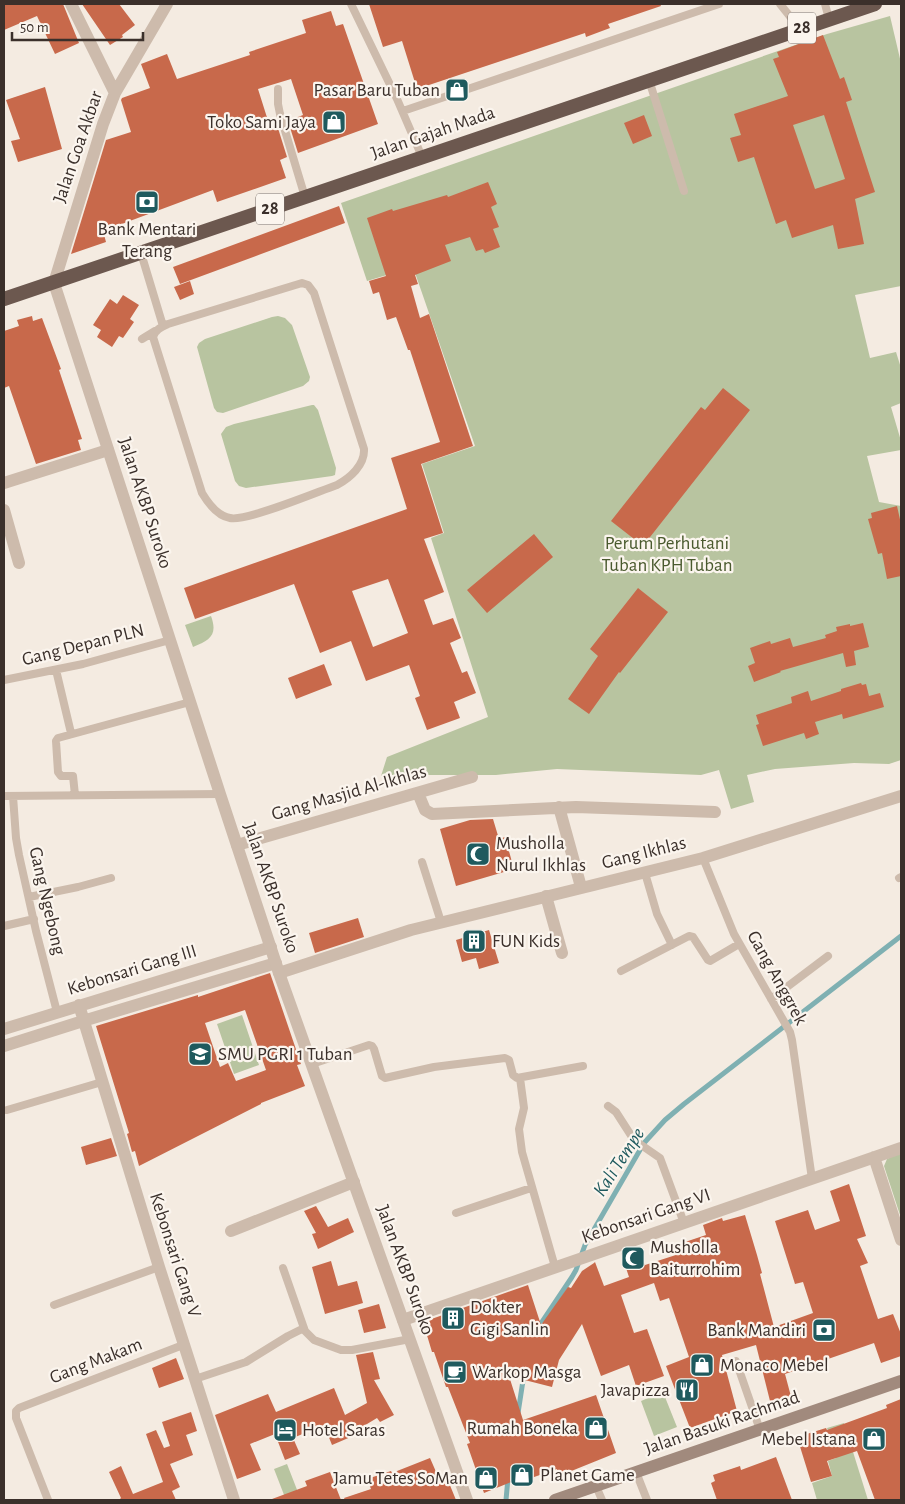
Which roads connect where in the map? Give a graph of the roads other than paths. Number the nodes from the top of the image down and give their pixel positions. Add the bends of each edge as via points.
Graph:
1 (71, 4) edge
2 (167, 4) edge
3 (351, 4) edge
4 (719, 4) edge
5 (780, 4) edge
6 (825, 4) edge
7 (875, 4) edge
8 (829, 19) junction
9 (800, 29) junction
10 (649, 80) junction
11 (278, 89) dead end
12 (115, 93) junction
13 (402, 111) junction
14 (422, 157) junction
15 (684, 191) dead end
16 (305, 197) junction
17 (141, 253) junction
18 (54, 283) junction
19 (4, 299) edge
20 (161, 327) junction
21 (142, 339) dead end
22 (108, 450) junction
23 (4, 483) edge
24 (4, 510) edge
25 (19, 563) dead end
26 (170, 640) junction
27 (56, 670) junction
28 (4, 680) edge
29 (190, 702) junction
30 (71, 733) junction
31 (472, 777) dead end
32 (418, 793) junction
33 (220, 794) junction
34 (75, 795) junction
35 (4, 796) edge
36 (13, 796) junction
37 (901, 796) edge
38 (559, 807) junction
39 (715, 812) dead end
40 (237, 846) junction
41 (703, 858) junction
42 (422, 862) dead end
43 (645, 873) junction
44 (111, 878) dead end
45 (581, 887) junction
46 (546, 896) junction
47 (29, 897) junction
48 (34, 919) junction
49 (441, 922) junction
50 (4, 926) edge
51 (270, 944) junction
52 (739, 944) junction
53 (672, 945) junction
54 (562, 954) dead end
55 (828, 956) dead end
56 (278, 968) junction
57 (196, 970) junction
58 (621, 972) dead end
59 (201, 985) junction
60 (771, 999) junction
61 (79, 1005) junction
62 (57, 1012) junction
63 (83, 1021) junction
64 (4, 1029) edge
65 (4, 1046) edge
66 (312, 1064) junction
67 (583, 1066) dead end
68 (520, 1078) junction
69 (102, 1082) junction
70 (608, 1106) dead end
71 (7, 1110) dead end
72 (901, 1148) edge
73 (874, 1157) junction
74 (812, 1179) junction
75 (354, 1182) junction
76 (531, 1188) junction
77 (456, 1213) dead end
78 (684, 1223) junction
79 (231, 1231) dead end
80 (901, 1240) edge
81 (558, 1266) junction
82 (159, 1267) junction
83 (283, 1268) dead end
84 (54, 1305) dead end
85 (403, 1320) junction
86 (304, 1328) junction
87 (410, 1339) junction
88 (184, 1345) junction
89 (736, 1361) dead end
90 (195, 1379) junction
91 (901, 1381) edge
92 (760, 1430) junction
93 (636, 1472) junction
94 (596, 1486) junction
95 (48, 1500) edge
96 (234, 1500) edge
97 (467, 1500) edge
98 (555, 1500) edge
99 (602, 1500) edge
100 (647, 1500) edge

1 - 12 street
2 - 12 street, Jalan Goa Akbar
3 - 13 lane
4 - 13 lane
5 - 9 lane
6 - 8 lane
7 - 8 highway, Jalan Gajah Mada / 28
8 - 9 highway, Jalan Gajah Mada / 28
9 - 10 highway, Jalan Gajah Mada / 28
10 - 14 highway, Jalan Gajah Mada / 28
10 - 15 lane
11 - 16 lane via 280,114
12 - 18 street, Jalan Goa Akbar
13 - 14 lane
14 - 16 highway, Jalan Gajah Mada / 28
16 - 17 highway, Jalan Gajah Mada / 28
17 - 18 highway, Jalan Gajah Mada / 28
17 - 20 lane
18 - 19 highway, Jalan Gajah Mada / 28
18 - 22 street, Jalan AKBP Suroko
20 - 20 lane via 295,284 308,284 314,293 364,449 364,456 355,472 336,485 247,517 230,518 213,509 202,493 154,342 154,332
20 - 21 lane
22 - 23 street
22 - 26 street, Jalan AKBP Suroko
24 - 25 street
26 - 27 lane, Gang Depan PLN
26 - 29 street, Jalan AKBP Suroko
27 - 28 lane, Gang Depan PLN
27 - 30 lane
29 - 30 lane
29 - 33 street, Jalan AKBP Suroko
30 - 34 lane via 60,736 56,741 58,772 61,776 73,776
31 - 32 street, Gang Masjid Al-Ikhlas
32 - 38 street via 429,814
32 - 40 street, Gang Masjid Al-Ikhlas
33 - 34 lane
33 - 40 street, Jalan AKBP Suroko
34 - 36 lane
35 - 36 lane
36 - 47 lane, Gang Ngebong via 16,838
37 - 41 street, Gang Ikhlas
38 - 39 street
38 - 45 street
40 - 51 street, Jalan AKBP Suroko
41 - 43 street, Gang Ikhlas
41 - 52 lane, Gang Anggrek
42 - 49 lane
43 - 45 street, Gang Ikhlas
43 - 53 lane via 657,914
44 - 47 lane
45 - 46 street, Gang Ikhlas
46 - 49 street, Gang Ikhlas
46 - 54 street
47 - 48 lane, Gang Ngebong
48 - 50 lane
48 - 62 lane, Gang Ngebong
49 - 56 street, Gang Ikhlas
51 - 56 street, Jalan AKBP Suroko
51 - 57 street, Kebonsari Gang III
52 - 53 lane via 710,961 691,936
52 - 60 lane, Gang Anggrek
53 - 58 lane
55 - 60 lane
56 - 59 street
56 - 66 street, Jalan AKBP Suroko
57 - 59 lane
57 - 61 street, Kebonsari Gang III
59 - 63 street
60 - 74 lane, Gang Anggrek via 792,1040
61 - 62 street, Kebonsari Gang III
61 - 63 street, Kebonsari Gang V
62 - 64 street, Kebonsari Gang III
63 - 65 street
63 - 69 street, Kebonsari Gang V
66 - 68 lane via 369,1045 385,1078 434,1067 505,1058 510,1062 513,1075
66 - 75 street, Jalan AKBP Suroko
67 - 68 lane
68 - 76 lane via 524,1108 519,1138
69 - 71 lane
69 - 82 street, Kebonsari Gang V
70 - 78 lane via 616,1112 631,1137 662,1162
72 - 73 street, Kebonsari Gang VI
73 - 74 street, Kebonsari Gang VI
73 - 80 street
74 - 78 street, Kebonsari Gang VI
75 - 79 street
75 - 85 street, Jalan AKBP Suroko
76 - 77 lane
76 - 81 lane
78 - 81 street, Kebonsari Gang VI
81 - 85 street, Kebonsari Gang VI
82 - 84 lane
82 - 88 street, Kebonsari Gang V
83 - 86 lane
85 - 87 street, Jalan AKBP Suroko
86 - 87 lane via 314,1340 345,1350
86 - 90 lane via 246,1362
87 - 97 street, Jalan AKBP Suroko
88 - 90 street, Kebonsari Gang V
88 - 95 lane, Gang Makam via 16,1411
89 - 92 lane
90 - 96 street, Kebonsari Gang V
91 - 92 main road, Jalan Basuki Rachmad
92 - 93 main road, Jalan Basuki Rachmad
93 - 94 main road, Jalan Basuki Rachmad
93 - 100 lane
94 - 98 main road, Jalan Basuki Rachmad
94 - 99 lane

